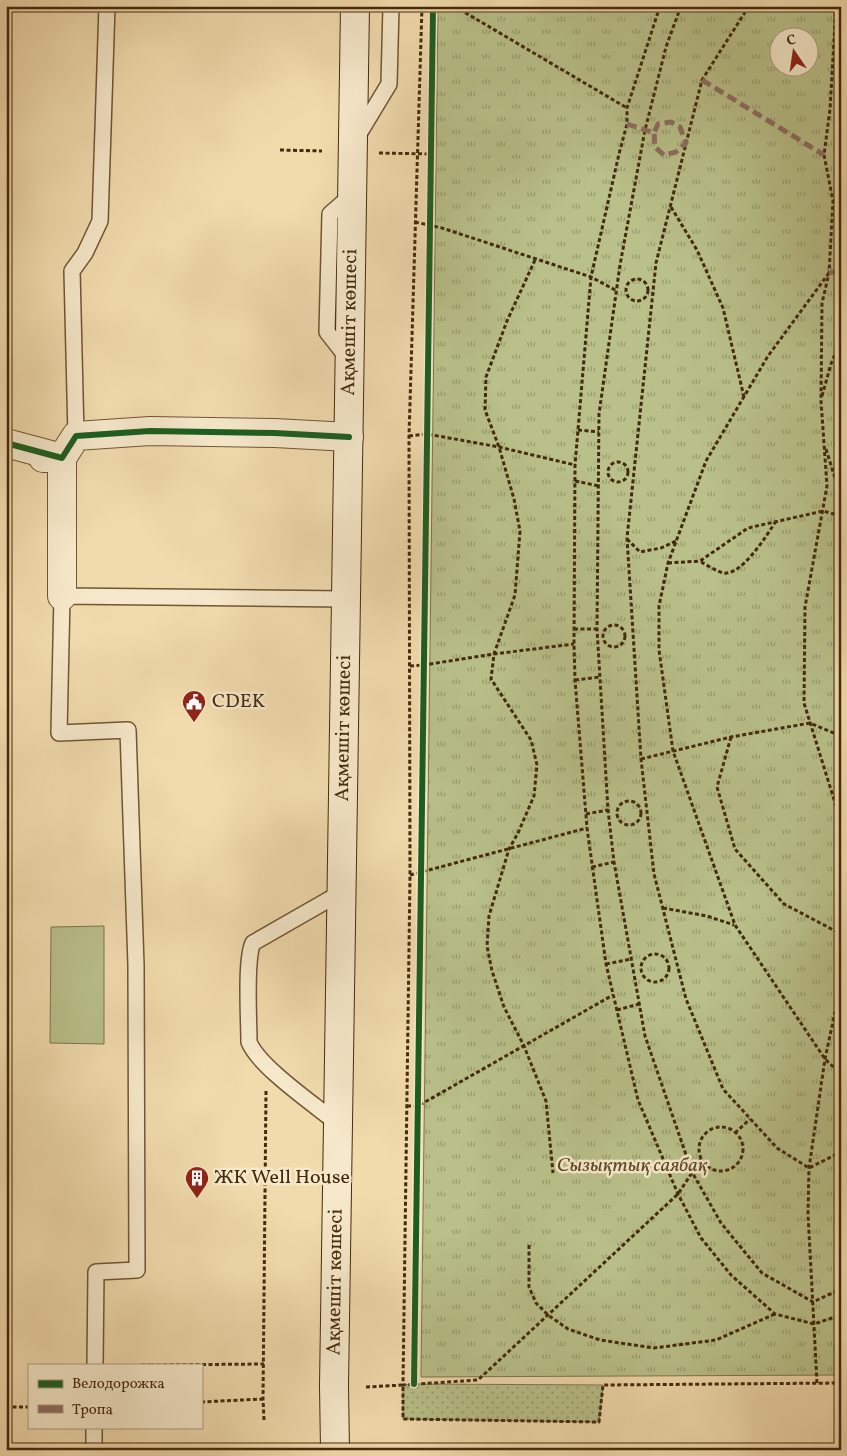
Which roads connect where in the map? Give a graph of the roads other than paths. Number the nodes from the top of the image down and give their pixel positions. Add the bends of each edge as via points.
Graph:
1 (107, 6) edge
2 (355, 6) edge
3 (391, 6) edge
4 (353, 143) junction
5 (349, 437) junction
6 (6, 443) edge
7 (69, 447) junction
8 (6, 459) edge
9 (62, 596) junction
10 (346, 599) junction
11 (342, 892) junction
12 (338, 1124) junction
13 (95, 1364) edge
14 (94, 1428) edge
15 (94, 1450) edge
16 (335, 1450) edge

1 - 7 lane via 100,221 85,253 72,271
2 - 4 main road, Ақмешіт көшесі
3 - 4 lane via 389,84
4 - 5 main road, Ақмешіт көшесі
5 - 7 main road via 150,431
5 - 10 main road, Ақмешіт көшесі
6 - 7 main road
7 - 8 main road
7 - 9 main road
9 - 10 lane
9 - 13 lane via 59,732 128,730 136,965 137,1270 96,1272
10 - 11 main road, Ақмешіт көшесі
11 - 12 main road, Ақмешіт көшесі
11 - 12 lane via 253,943 250,949 249,1042 252,1050 266,1066
12 - 16 main road, Ақмешіт көшесі
14 - 15 lane

